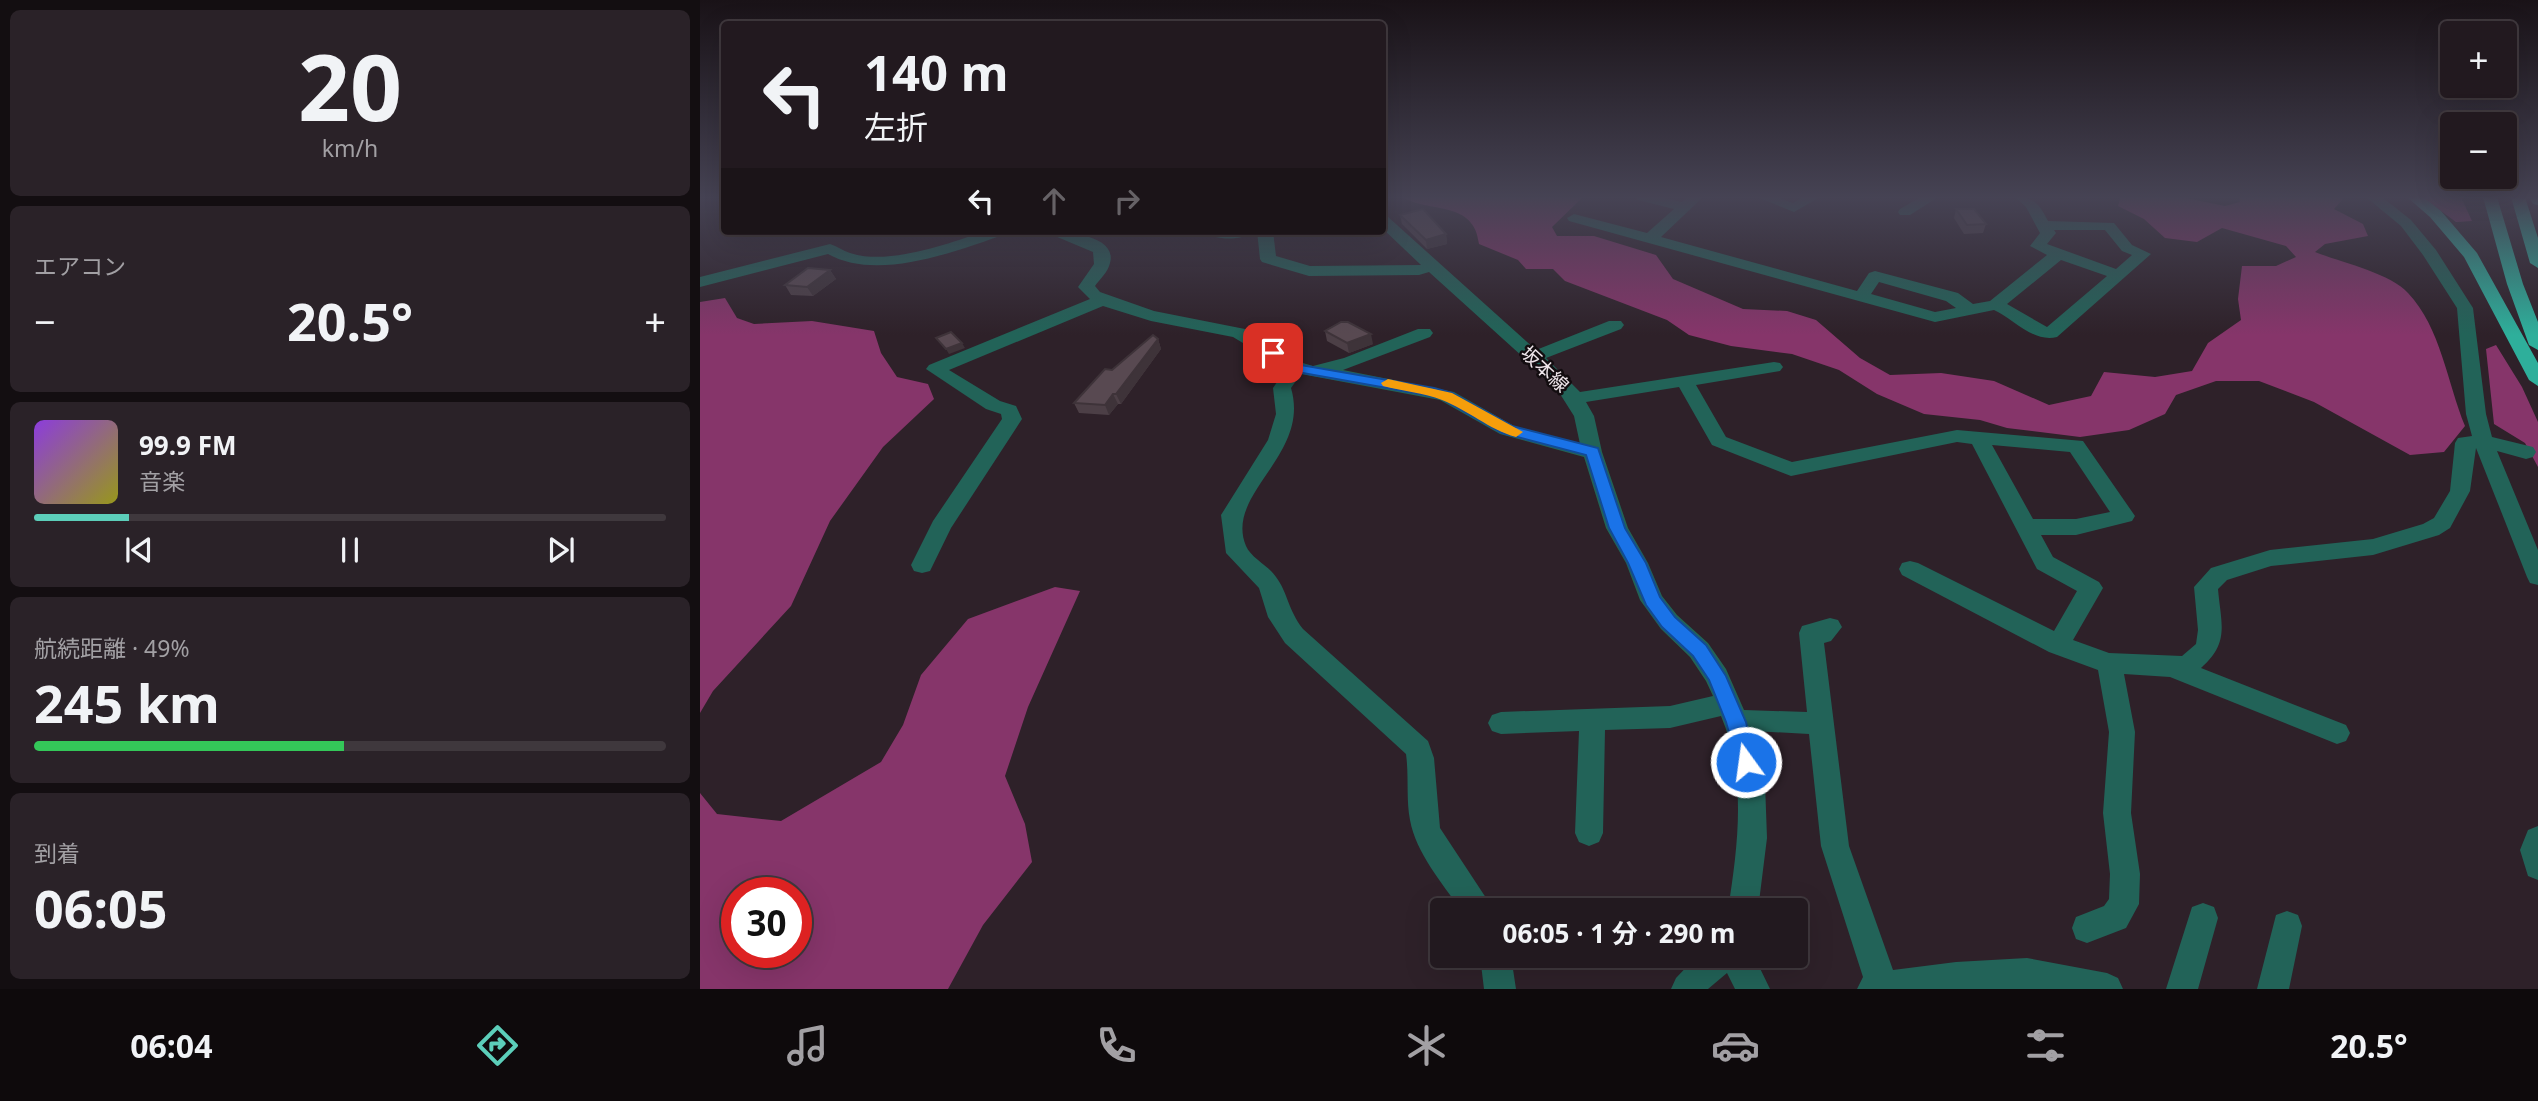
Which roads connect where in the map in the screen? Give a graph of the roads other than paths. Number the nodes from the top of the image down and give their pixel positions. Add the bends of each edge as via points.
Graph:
1 (831, 243) edge
2 (965, 243) edge
3 (1092, 243) edge
4 (1266, 243) edge
5 (1408, 243) edge
6 (1665, 243) edge
7 (2040, 243) edge
8 (2123, 243) edge
9 (2422, 243) edge
10 (2460, 243) edge
11 (2503, 243) edge
12 (2532, 243) edge
13 (830, 249) junction
14 (2058, 254) junction
15 (2538, 263) edge
16 (1433, 266) junction
17 (2118, 275) junction
18 (700, 282) edge
19 (1860, 297) junction
20 (1103, 300) junction
21 (1995, 305) junction
22 (1971, 311) junction
23 (1615, 325) dead end
24 (1424, 333) dead end
25 (2538, 345) edge
26 (1534, 357) junction
27 (1774, 367) dead end
28 (1307, 370) junction
29 (2538, 380) edge
30 (1685, 382) junction
31 (1574, 397) junction
32 (1978, 437) junction
33 (2483, 441) junction
34 (1592, 452) junction
35 (2526, 452) dead end
36 (2024, 527) junction
37 (922, 565) dead end
38 (1910, 569) dead end
39 (2538, 577) edge
40 (1830, 627) dead end
41 (2058, 645) junction
42 (2109, 663) junction
43 (2172, 667) junction
44 (1732, 712) junction
45 (1591, 721) junction
46 (1501, 723) dead end
47 (1821, 724) junction
48 (2337, 733) dead end
49 (1589, 833) dead end
50 (2538, 839) edge
51 (2538, 866) edge
52 (1470, 898) edge
53 (1745, 898) edge
54 (2203, 918) dead end
55 (2287, 926) dead end
56 (2087, 928) dead end
57 (1497, 968) edge
58 (1707, 968) edge
59 (1742, 968) edge
60 (1960, 984) edge
61 (1883, 988) edge
62 (1500, 989) edge
63 (1687, 989) edge
64 (1754, 989) edge
65 (1873, 989) edge
66 (2107, 989) edge
67 (2182, 989) edge
68 (2273, 989) edge

1 - 13 street
2 - 13 street via 878,262 850,259
3 - 20 street via 1103,263 1086,287
4 - 16 street via 1268,259 1309,271
5 - 16 street, 坂本線
6 - 19 street
7 - 14 street via 2038,246
8 - 17 street via 2143,254
9 - 33 street via 2465,308
10 - 29 highway
11 - 25 highway
12 - 15 highway
13 - 18 street
14 - 17 street
14 - 21 street
16 - 26 street, 坂本線
17 - 21 street via 2051,333
19 - 22 street via 1935,317
19 - 22 street via 1875,276 1952,297
20 - 28 street via 1242,334
20 - 37 street via 935,369 1009,410 1012,419 941,526
21 - 22 street
23 - 26 street
24 - 28 street
26 - 31 street, 坂本線
27 - 30 street
28 - 34 street via 1447,396 1507,429
28 - 52 street via 1282,388 1286,398 1283,426 1232,513 1237,553 1270,585 1280,617 1294,636 1419,749 1424,822
30 - 31 street
30 - 32 street via 1719,441 1791,469 1956,436
31 - 34 street, 坂本線 via 1584,416
32 - 36 street
32 - 36 street via 2076,446 2124,516 2076,527
33 - 35 street
33 - 39 street
33 - 43 street via 2465,443 2460,491 2442,523 2431,530 2373,547 2270,558 2219,574 2206,587 2207,649 2188,665
34 - 44 street, 坂本線 via 1617,528 1652,600 1699,650 1717,676
36 - 41 street via 2045,563 2091,588
38 - 41 street
40 - 47 street via 1822,634 1811,634
41 - 42 street
42 - 43 street
42 - 56 street via 2122,732 2117,813 2124,904 2115,918
43 - 48 street
44 - 45 street
44 - 47 street via 1755,720
44 - 53 street, 坂本線 via 1751,783 1753,838
45 - 46 street
45 - 49 street
47 - 61 street via 1835,846
50 - 51 street
54 - 67 street
55 - 68 street
57 - 62 street
58 - 63 street
59 - 64 street
60 - 61 street
60 - 66 street via 2027,974
61 - 65 street

